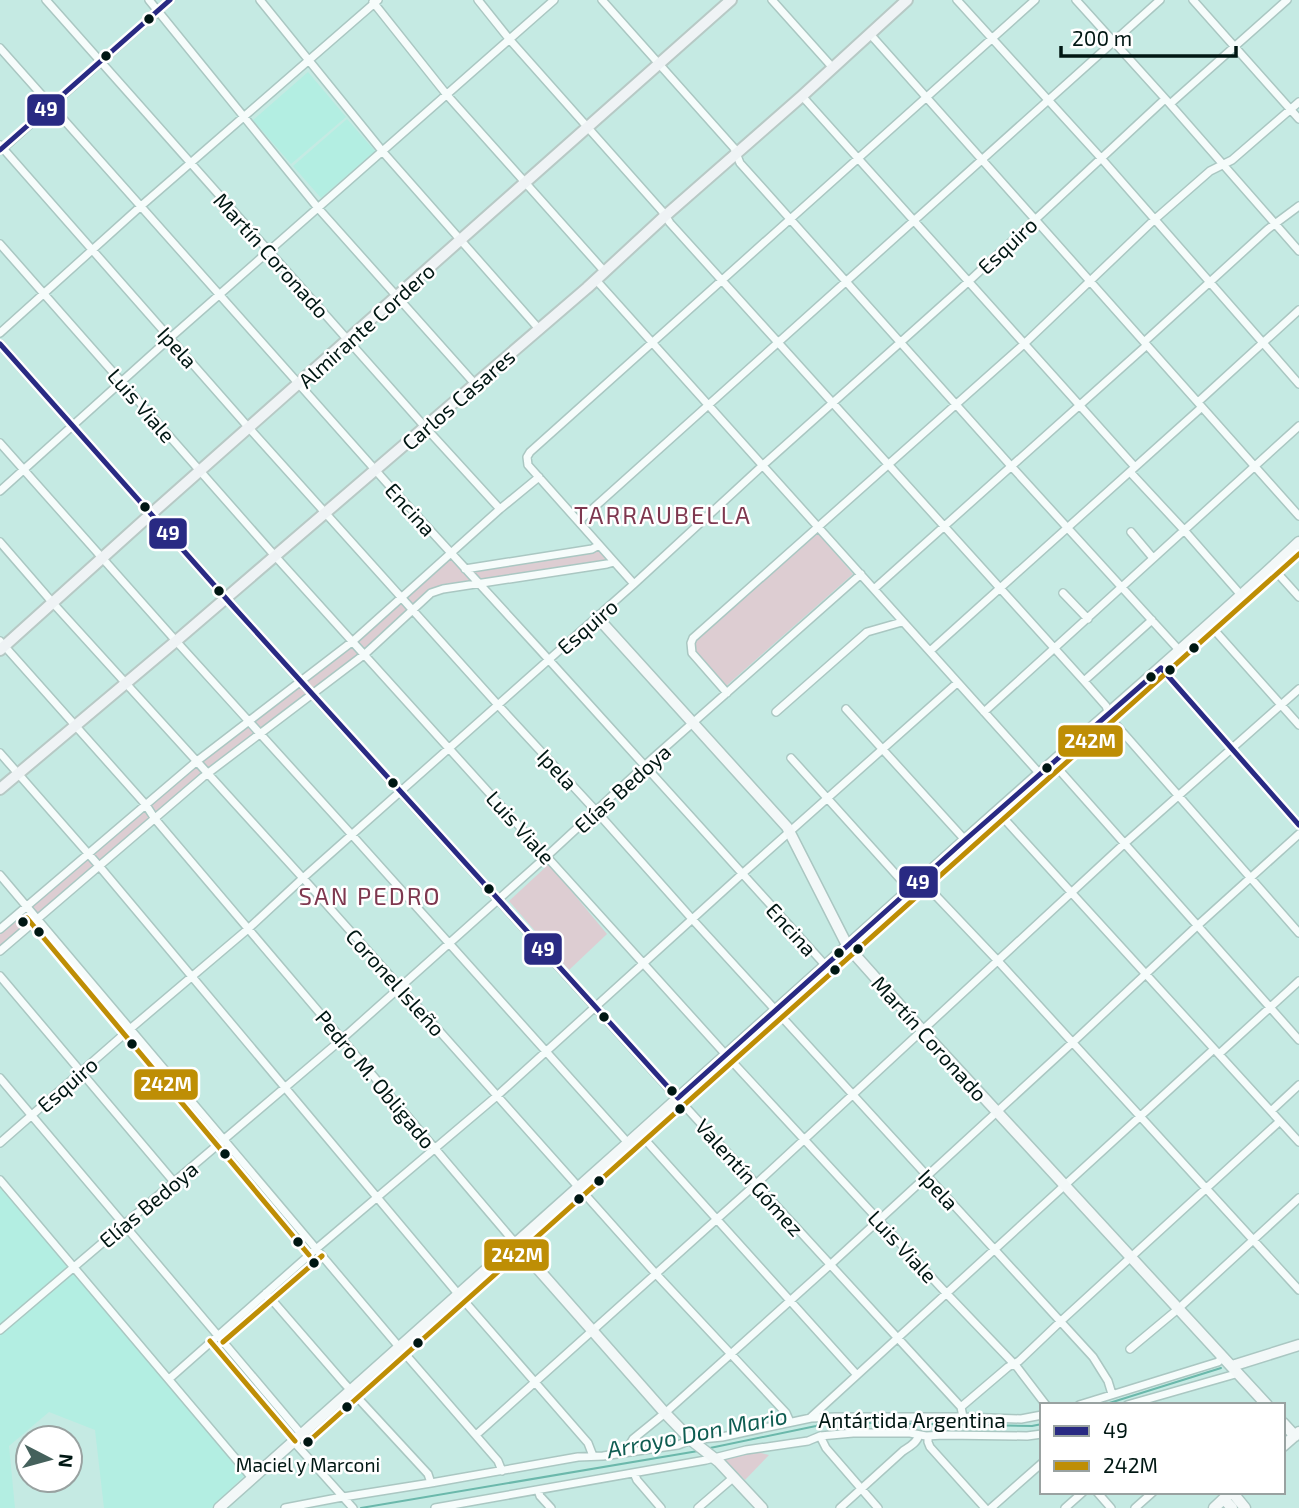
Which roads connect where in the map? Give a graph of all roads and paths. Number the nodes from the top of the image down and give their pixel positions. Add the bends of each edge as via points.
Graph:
1 (46, 0) edge
2 (149, 0) edge
3 (170, 0) edge
4 (260, 0) edge
5 (478, 0) edge
6 (554, 0) edge
7 (603, 0) edge
8 (732, 0) edge
9 (772, 0) edge
10 (907, 0) edge
11 (957, 0) edge
12 (1035, 0) edge
13 (1076, 0) edge
14 (1160, 0) edge
15 (1193, 0) edge
16 (1287, 0) edge
17 (374, 1) edge
18 (157, 11) junction
19 (870, 34) junction
20 (992, 38) junction
21 (510, 40) junction
22 (1113, 41) junction
23 (1234, 47) junction
24 (0, 48) edge
25 (309, 60) junction
26 (100, 61) junction
27 (660, 64) junction
28 (833, 68) junction
29 (447, 95) junction
30 (802, 96) junction
31 (927, 96) junction
32 (1048, 100) junction
33 (1168, 101) junction
34 (1299, 102) edge
35 (50, 104) junction
36 (1290, 109) junction
37 (244, 116) junction
38 (1299, 119) edge
39 (588, 127) junction
40 (1, 148) edge
41 (383, 152) junction
42 (736, 153) junction
43 (858, 158) junction
44 (1101, 158) junction
45 (982, 159) junction
46 (191, 163) junction
47 (1223, 165) junction
48 (524, 183) junction
49 (141, 206) junction
50 (1299, 206) edge
51 (318, 208) junction
52 (666, 216) junction
53 (790, 219) junction
54 (1036, 219) junction
55 (913, 220) junction
56 (1154, 220) junction
57 (1275, 224) junction
58 (461, 240) junction
59 (0, 244) edge
60 (92, 251) junction
61 (1299, 251) edge
62 (268, 252) junction
63 (601, 276) junction
64 (722, 280) junction
65 (845, 281) junction
66 (1091, 281) junction
67 (968, 282) junction
68 (1210, 282) junction
69 (44, 294) junction
70 (220, 295) junction
71 (397, 297) junction
72 (1299, 310) edge
73 (539, 329) junction
74 (0, 333) edge
75 (170, 338) junction
76 (348, 340) junction
77 (651, 342) junction
78 (777, 342) junction
79 (901, 343) junction
80 (1146, 343) junction
81 (1263, 343) junction
82 (0, 344) edge
83 (1024, 344) junction
84 (122, 382) junction
85 (299, 384) junction
86 (475, 384) junction
87 (1299, 384) edge
88 (832, 404) junction
89 (957, 404) junction
90 (1079, 405) junction
91 (1200, 405) junction
92 (708, 406) junction
93 (73, 426) junction
94 (1299, 426) edge
95 (425, 427) junction
96 (249, 428) junction
97 (0, 443) edge
98 (762, 466) junction
99 (889, 466) junction
100 (1011, 466) junction
101 (1255, 466) junction
102 (1132, 469) junction
103 (24, 470) junction
104 (376, 470) junction
105 (200, 471) junction
106 (539, 477) junction
107 (0, 491) edge
108 (500, 509) junction
109 (151, 513) junction
110 (326, 513) junction
111 (1299, 516) edge
112 (579, 521) junction
113 (818, 527) junction
114 (944, 527) junction
115 (1067, 527) junction
116 (1184, 530) junction
117 (1131, 532) dead end
118 (0, 542) edge
119 (1299, 542) edge
120 (599, 545) junction
121 (451, 553) junction
122 (275, 555) junction
123 (102, 558) junction
124 (1153, 558) junction
125 (614, 562) junction
126 (1272, 567) junction
127 (465, 569) junction
128 (861, 574) junction
129 (479, 583) junction
130 (634, 584) junction
131 (1122, 587) junction
132 (999, 588) junction
133 (874, 589) junction
134 (1063, 593) dead end
135 (1241, 595) junction
136 (402, 597) junction
137 (1299, 597) edge
138 (225, 598) junction
139 (52, 602) junction
140 (414, 610) junction
141 (597, 617) junction
142 (1088, 619) junction
143 (1152, 620) junction
144 (902, 622) junction
145 (1209, 624) junction
146 (176, 641) junction
147 (353, 641) junction
148 (1, 645) edge
149 (1055, 649) junction
150 (1179, 650) junction
151 (930, 651) junction
152 (365, 654) junction
153 (548, 659) junction
154 (1161, 668) junction
155 (301, 681) junction
156 (1084, 681) junction
157 (125, 683) junction
158 (957, 683) junction
159 (1299, 688) edge
160 (312, 693) junction
161 (727, 693) junction
162 (1281, 704) junction
163 (498, 705) junction
164 (846, 709) dead end
165 (776, 712) dead end
166 (984, 712) junction
167 (1109, 713) junction
168 (248, 722) junction
169 (693, 724) junction
170 (1299, 725) edge
171 (75, 726) junction
172 (259, 734) junction
173 (1231, 748) junction
174 (450, 749) junction
175 (884, 750) junction
176 (0, 753) edge
177 (791, 758) dead end
178 (197, 761) junction
179 (1054, 763) junction
180 (645, 766) junction
181 (19, 773) junction
182 (208, 773) junction
183 (1040, 774) junction
184 (0, 789) edge
185 (401, 791) junction
186 (1178, 796) junction
187 (827, 798) junction
188 (146, 805) junction
189 (596, 811) junction
190 (997, 811) junction
191 (155, 819) junction
192 (1299, 825) edge
193 (790, 832) junction
194 (1299, 834) edge
195 (352, 835) junction
196 (965, 840) junction
197 (1125, 843) junction
198 (89, 854) junction
199 (547, 856) junction
200 (100, 867) junction
201 (0, 874) edge
202 (742, 874) junction
203 (303, 878) junction
204 (1250, 878) junction
205 (921, 880) junction
206 (910, 890) junction
207 (1072, 892) junction
208 (499, 899) junction
209 (27, 906) junction
210 (39, 919) junction
211 (693, 920) junction
212 (1197, 926) junction
213 (0, 929) edge
214 (248, 929) junction
215 (1299, 933) edge
216 (449, 944) junction
217 (848, 947) junction
218 (0, 951) edge
219 (998, 961) junction
220 (644, 964) junction
221 (826, 966) junction
222 (1145, 973) junction
223 (0, 976) edge
224 (192, 978) junction
225 (1299, 981) edge
226 (400, 987) junction
227 (596, 1007) junction
228 (1270, 1007) junction
229 (776, 1011) junction
230 (130, 1029) junction
231 (923, 1030) junction
232 (342, 1039) junction
233 (1299, 1040) edge
234 (1072, 1043) junction
235 (546, 1051) junction
236 (1216, 1052) junction
237 (727, 1056) junction
238 (82, 1072) junction
239 (0, 1078) edge
240 (1299, 1085) edge
241 (285, 1087) junction
242 (853, 1094) junction
243 (498, 1095) junction
244 (678, 1098) junction
245 (1271, 1111) junction
246 (997, 1112) junction
247 (32, 1115) junction
248 (1140, 1117) junction
249 (1280, 1121) junction
250 (640, 1134) junction
251 (804, 1139) junction
252 (224, 1140) junction
253 (1299, 1142) edge
254 (0, 1143) edge
255 (629, 1144) junction
256 (435, 1149) junction
257 (926, 1176) junction
258 (0, 1180) edge
259 (174, 1182) junction
260 (756, 1184) junction
261 (1065, 1185) junction
262 (580, 1187) junction
263 (1206, 1188) junction
264 (378, 1198) junction
265 (1299, 1198) edge
266 (716, 1220) junction
267 (879, 1220) junction
268 (123, 1225) junction
269 (1253, 1240) junction
270 (516, 1244) junction
271 (316, 1249) junction
272 (995, 1250) junction
273 (1132, 1257) junction
274 (830, 1265) junction
275 (74, 1267) junction
276 (656, 1274) junction
277 (1299, 1290) edge
278 (266, 1293) junction
279 (947, 1294) junction
280 (459, 1295) junction
281 (789, 1301) junction
282 (1178, 1309) junction
283 (1061, 1321) junction
284 (0, 1330) edge
285 (592, 1331) junction
286 (217, 1335) junction
287 (898, 1339) junction
288 (1299, 1345) edge
289 (400, 1348) junction
290 (1130, 1349) dead end
291 (730, 1354) junction
292 (1223, 1357) junction
293 (1014, 1364) junction
294 (1236, 1370) junction
295 (857, 1375) junction
296 (169, 1379) junction
297 (536, 1382) junction
298 (352, 1391) junction
299 (1112, 1394) junction
300 (1044, 1403) edge
301 (1086, 1403) edge
302 (1133, 1403) edge
303 (1265, 1403) edge
304 (961, 1407) junction
305 (665, 1413) junction
306 (1040, 1415) edge
307 (963, 1417) junction
308 (809, 1419) junction
309 (790, 1422) junction
310 (1040, 1434) edge
311 (476, 1435) junction
312 (919, 1435) junction
313 (820, 1436) junction
314 (929, 1436) junction
315 (298, 1439) junction
316 (808, 1441) junction
317 (694, 1442) junction
318 (825, 1447) junction
319 (629, 1452) junction
320 (593, 1456) junction
321 (712, 1457) junction
322 (1040, 1465) edge
323 (502, 1471) junction
324 (634, 1473) junction
325 (733, 1477) junction
326 (252, 1478) junction
327 (431, 1483) junction
328 (862, 1489) junction
329 (538, 1490) junction
330 (1081, 1494) edge
331 (1099, 1494) edge
332 (1151, 1494) edge
333 (1229, 1494) edge
334 (348, 1503) edge
335 (460, 1506) edge
336 (219, 1508) edge
337 (285, 1508) edge
338 (435, 1508) edge
339 (551, 1508) edge
340 (661, 1508) edge
341 (698, 1508) edge
342 (762, 1508) edge
343 (840, 1508) edge
344 (878, 1508) edge
345 (985, 1508) edge
346 (991, 1508) edge
347 (1066, 1508) edge
348 (1111, 1508) edge
349 (1135, 1508) edge
350 (1214, 1508) edge
351 (1232, 1508) edge
352 (1245, 1508) edge

1 - 26 street, Martín Coronado
2 - 18 street
3 - 18 street
4 - 25 street
5 - 21 street
6 - 21 street
7 - 27 street
8 - 27 main road, Almirante Cordero
9 - 28 street
10 - 19 main road, Carlos Casares
11 - 20 street
12 - 20 street
13 - 22 street
14 - 22 street
15 - 23 street
16 - 23 street, Esquiro
17 - 25 street
17 - 29 street
18 - 26 street
18 - 37 street
19 - 28 main road, Carlos Casares
19 - 31 street
20 - 31 street
20 - 32 street
21 - 29 street
21 - 39 street
22 - 32 street
22 - 33 street
23 - 33 street, Esquiro
23 - 36 street
24 - 35 street, Encina
25 - 37 street
25 - 41 street
26 - 35 street
26 - 46 street, Martín Coronado
27 - 39 main road, Almirante Cordero
27 - 42 street
28 - 30 main road, Carlos Casares
29 - 41 street
29 - 48 street
30 - 42 main road, Carlos Casares
30 - 43 street
31 - 43 street
31 - 45 street
32 - 44 street
32 - 45 street
33 - 44 street, Esquiro
33 - 47 street
34 - 36 street
35 - 40 street
35 - 49 street, Encina
36 - 38 street
36 - 47 street
37 - 46 street
37 - 51 street
39 - 48 main road, Almirante Cordero
39 - 52 street
40 - 60 street, Ipela
41 - 51 street
41 - 58 street
42 - 52 main road, Carlos Casares
42 - 53 street
43 - 53 street
43 - 55 street
44 - 54 street, Esquiro
44 - 56 street
45 - 54 street
45 - 55 street
46 - 49 street
46 - 62 street, Martín Coronado
47 - 56 street via 1213,168
47 - 57 street
48 - 58 main road, Almirante Cordero
48 - 63 street
49 - 60 street
49 - 70 street, Encina
50 - 57 street
51 - 62 street
51 - 71 street
52 - 63 main road, Carlos Casares
52 - 64 street
53 - 64 street
53 - 65 street
54 - 66 street
54 - 67 street, Esquiro
55 - 65 street
55 - 67 street
56 - 66 street
56 - 68 street
57 - 61 street
57 - 68 street
58 - 71 main road, Almirante Cordero
58 - 73 street
59 - 69 street, Luis Viale
60 - 69 street
60 - 75 street, Ipela
62 - 70 street
62 - 76 street, Martín Coronado
63 - 73 main road, Carlos Casares
63 - 77 street
64 - 77 street
64 - 78 street
65 - 78 street
65 - 79 street
66 - 80 street
66 - 83 street
67 - 79 street, Esquiro
67 - 83 street
68 - 80 street
68 - 81 street
69 - 74 street
69 - 84 street, Luis Viale
70 - 75 street
70 - 85 street, Encina
71 - 76 main road, Almirante Cordero
71 - 86 street
72 - 81 street
73 - 86 main road, Carlos Casares
75 - 84 street
75 - 96 street, Ipela
76 - 85 main road, Almirante Cordero
76 - 95 street, Martín Coronado
77 - 92 street
77 - 106 street via 530,452 527,461
78 - 88 street
78 - 92 street
79 - 88 street, Esquiro
79 - 89 street
80 - 90 street
80 - 91 street
81 - 87 street
81 - 91 street
82 - 93 street, Valentín Gómez
83 - 89 street
83 - 90 street
84 - 93 street
84 - 105 street, Luis Viale
85 - 96 main road, Almirante Cordero
85 - 104 street, Encina
86 - 95 main road, Carlos Casares
88 - 98 street, Esquiro
88 - 99 street
89 - 99 street
89 - 100 street
90 - 100 street
90 - 102 street
91 - 101 street
91 - 102 street
92 - 98 street
92 - 112 street
93 - 103 street
93 - 109 street, Valentín Gómez
94 - 101 street
95 - 104 main road, Carlos Casares
95 - 108 street, Martín Coronado
96 - 105 main road, Almirante Cordero
96 - 110 street, Ipela
97 - 103 street
98 - 113 street
98 - 130 street, Esquiro
99 - 113 street
99 - 114 street
100 - 114 street
100 - 115 street
101 - 111 street
101 - 116 street
102 - 115 street
102 - 116 street
103 - 107 street
103 - 123 street
104 - 110 main road, Carlos Casares
104 - 121 street, Encina
105 - 109 main road, Almirante Cordero
105 - 122 street, Luis Viale
106 - 108 street
106 - 112 street
108 - 121 street
109 - 123 main road, Almirante Cordero
109 - 138 street, Valentín Gómez
110 - 122 main road, Carlos Casares
110 - 136 street, Ipela
112 - 120 street
113 - 128 street
113 - 161 street via 693,639 692,653
114 - 132 street
114 - 133 street
115 - 131 street
115 - 132 street
116 - 124 street
116 - 135 street
117 - 124 street
118 - 139 street, Coronel Isleño
119 - 126 street
120 - 125 street
120 - 127 street
121 - 127 street, Encina
121 - 136 street
122 - 138 main road, Carlos Casares
122 - 147 street, Luis Viale
123 - 139 main road, Almirante Cordero
123 - 146 street
124 - 131 street
125 - 129 street
125 - 130 street
126 - 135 street
126 - 137 street
127 - 129 street, Encina
128 - 133 street
128 - 161 street, Elías Bedoya
129 - 140 street via 435,591
129 - 153 street, Encina
130 - 141 street, Esquiro
131 - 142 street
131 - 143 street
132 - 149 street
132 - 151 street
133 - 144 street
134 - 142 street
135 - 145 street
136 - 140 street, Ipela
136 - 147 street
138 - 146 main road, Carlos Casares
138 - 155 street, Valentín Gómez
139 - 148 main road, Almirante Cordero
139 - 157 street, Coronel Isleño
140 - 152 street
140 - 163 street, Ipela
141 - 153 street, Esquiro
141 - 169 street, Martín Coronado
142 - 149 street
143 - 150 street
143 - 156 street
144 - 151 street
144 - 165 street via 867,632
145 - 150 street
145 - 162 street
146 - 157 main road, Carlos Casares
146 - 168 street
147 - 152 street, Luis Viale
147 - 155 street
148 - 171 street, Pedro M. Obligado
149 - 156 street
149 - 166 street
150 - 154 street
151 - 158 street
152 - 160 street
152 - 174 street, Luis Viale
153 - 163 street, Esquiro
153 - 180 street, Encina
154 - 167 street
154 - 173 street
155 - 160 street, Valentín Gómez
155 - 168 street
156 - 167 street
157 - 171 main road, Carlos Casares
157 - 178 street, Coronel Isleño
158 - 166 street
158 - 175 street
159 - 162 street
160 - 172 street
160 - 185 street, Valentín Gómez
161 - 169 street, Elías Bedoya
162 - 170 street
162 - 173 street
163 - 174 street, Esquiro
163 - 189 street, Ipela
164 - 175 street
166 - 183 street
167 - 179 street
167 - 186 street
168 - 172 street
168 - 178 street
169 - 180 street, Elías Bedoya
169 - 193 street, Martín Coronado
171 - 181 main road, Carlos Casares
171 - 188 street, Pedro M. Obligado
172 - 182 street
172 - 195 street
173 - 186 street
173 - 192 street
174 - 185 street, Esquiro
174 - 199 street, Luis Viale
175 - 187 street
175 - 196 street
176 - 181 street
177 - 187 street
178 - 182 street, Coronel Isleño
178 - 188 street
179 - 183 street
179 - 197 street
180 - 189 street, Elías Bedoya
180 - 202 street, Encina
181 - 184 main road, Carlos Casares
181 - 198 street
182 - 191 street
182 - 203 street, Coronel Isleño
183 - 190 street
185 - 195 street, Esquiro
185 - 208 street, Valentín Gómez
186 - 197 street
186 - 204 street
187 - 193 street
187 - 206 street
188 - 191 street, Pedro M. Obligado
188 - 198 street
189 - 199 street, Elías Bedoya
189 - 211 street, Ipela
190 - 196 street
190 - 207 street
191 - 200 street
191 - 214 street, Pedro M. Obligado
193 - 202 street
193 - 217 street, Martín Coronado
194 - 204 street
195 - 203 street, Esquiro
195 - 216 street
196 - 205 street
197 - 207 street
197 - 212 street
198 - 200 street
198 - 209 street
199 - 208 street, Elías Bedoya
199 - 220 street, Luis Viale
200 - 210 street
200 - 224 street
201 - 209 street
202 - 211 street
202 - 221 street, Encina
203 - 214 street, Esquiro
203 - 226 street, Coronel Isleño
204 - 212 street
204 - 215 street
205 - 206 street
205 - 219 street
206 - 217 street
207 - 219 street
207 - 222 street
208 - 216 street, Elías Bedoya
208 - 227 street, Valentín Gómez
209 - 210 street
209 - 213 street
210 - 218 street
210 - 230 street
211 - 220 street
211 - 229 street, Ipela
212 - 222 street
212 - 228 street
214 - 224 street, Esquiro
214 - 232 street, Pedro M. Obligado
216 - 226 street, Elías Bedoya
216 - 235 street
217 - 221 street
217 - 231 street, Martín Coronado
219 - 231 street
219 - 234 street
220 - 227 street
220 - 237 street, Luis Viale
221 - 229 street
222 - 234 street
222 - 236 street
223 - 238 street
224 - 230 street, Esquiro
224 - 241 street
225 - 228 street
226 - 232 street, Elías Bedoya
226 - 243 street, Coronel Isleño
227 - 235 street
227 - 244 street, Valentín Gómez
228 - 233 street
228 - 236 street
229 - 237 street
229 - 242 street, Ipela
230 - 238 street, Esquiro
230 - 252 street
231 - 242 street
231 - 246 street, Martín Coronado
232 - 241 street, Elías Bedoya
232 - 256 street, Pedro M. Obligado
234 - 246 street
234 - 248 street
235 - 243 street
235 - 255 street
236 - 245 street
236 - 248 street
237 - 244 street
237 - 251 street, Luis Viale
238 - 247 street, Esquiro
238 - 259 street
239 - 247 street
240 - 245 street
241 - 252 street, Elías Bedoya
241 - 264 street
242 - 251 street
242 - 257 street, Ipela
243 - 256 street
243 - 262 street, Coronel Isleño
244 - 250 street
244 - 260 street, Valentín Gómez
245 - 249 street
246 - 257 street
246 - 261 street, Martín Coronado
247 - 254 street, Esquiro
247 - 268 street
248 - 261 street
248 - 263 street
249 - 253 street
249 - 263 street
250 - 255 street
250 - 266 street
251 - 260 street
251 - 267 street, Luis Viale
252 - 259 street, Elías Bedoya
252 - 271 street
255 - 262 street
256 - 264 street
256 - 270 street, Pedro M. Obligado
257 - 267 street
257 - 272 street, Ipela
258 - 275 street
259 - 268 street, Elías Bedoya
260 - 266 street
260 - 274 street, Valentín Gómez
261 - 272 street
261 - 273 street, Martín Coronado
262 - 270 street
262 - 276 street, Coronel Isleño
263 - 269 street
263 - 273 street
264 - 271 street
264 - 280 street
265 - 269 street
266 - 276 street
266 - 281 street
267 - 274 street
267 - 279 street, Luis Viale
268 - 275 street, Elías Bedoya
268 - 286 street
269 - 277 street
269 - 282 street
270 - 280 street
270 - 285 street, Pedro M. Obligado
271 - 278 street
271 - 289 street
272 - 279 street
272 - 283 street, Ipela
273 - 282 street, Martín Coronado
273 - 283 street
274 - 281 street
274 - 287 street, Valentín Gómez
275 - 284 street, Elías Bedoya
275 - 296 street
276 - 285 street
276 - 291 street, Coronel Isleño
278 - 286 street
278 - 298 street
279 - 287 street
279 - 293 street, Luis Viale
280 - 289 street
280 - 297 street
281 - 291 street
281 - 295 street
282 - 290 street
282 - 292 street, Martín Coronado
283 - 293 street
283 - 299 street, Ipela via 1097,1362
285 - 297 street
285 - 305 street, Pedro M. Obligado
286 - 296 street
286 - 315 street
287 - 295 street
287 - 304 street, Valentín Gómez
288 - 294 street
289 - 298 street
289 - 311 street
291 - 305 street
291 - 309 street, Coronel Isleño
292 - 294 street, Martín Coronado
292 - 299 street
293 - 300 street, Luis Viale
293 - 304 street
294 - 302 street
294 - 303 street, Martín Coronado
295 - 308 street
296 - 326 street
297 - 311 street
297 - 320 street via 588,1443
298 - 315 street
298 - 327 street via 428,1474
299 - 301 street
304 - 307 street
305 - 317 street, Pedro M. Obligado
305 - 319 street via 632,1439
306 - 307 street, Antártida Argentina
307 - 308 street, Antártida Argentina
308 - 309 street, Antártida Argentina
309 - 317 street, Antártida Argentina
310 - 314 street, Antártida Argentina
311 - 323 street
312 - 313 street, Antártida Argentina via 858,1432
312 - 314 street, Antártida Argentina
312 - 328 street
313 - 316 street, Antártida Argentina
313 - 318 street
314 - 345 street via 930,1447
315 - 326 street
315 - 334 street
316 - 318 street
316 - 321 street, Antártida Argentina
317 - 319 street, Antártida Argentina
317 - 321 street, Pedro M. Obligado
318 - 328 street
319 - 320 street, Antártida Argentina
320 - 323 street, Antártida Argentina
321 - 324 street, Antártida Argentina
321 - 325 street, Pedro M. Obligado
322 - 346 street
323 - 327 street, Antártida Argentina
324 - 329 street, Antártida Argentina
324 - 340 street
325 - 341 street
325 - 342 street, Pedro M. Obligado
326 - 336 street
327 - 334 street, Antártida Argentina
328 - 343 street
328 - 344 street
329 - 335 street, Antártida Argentina
329 - 339 street
330 - 347 street
331 - 348 street
332 - 349 street
333 - 350 street
333 - 351 street
333 - 352 street
334 - 337 street, Antártida Argentina
335 - 338 street, Antártida Argentina

